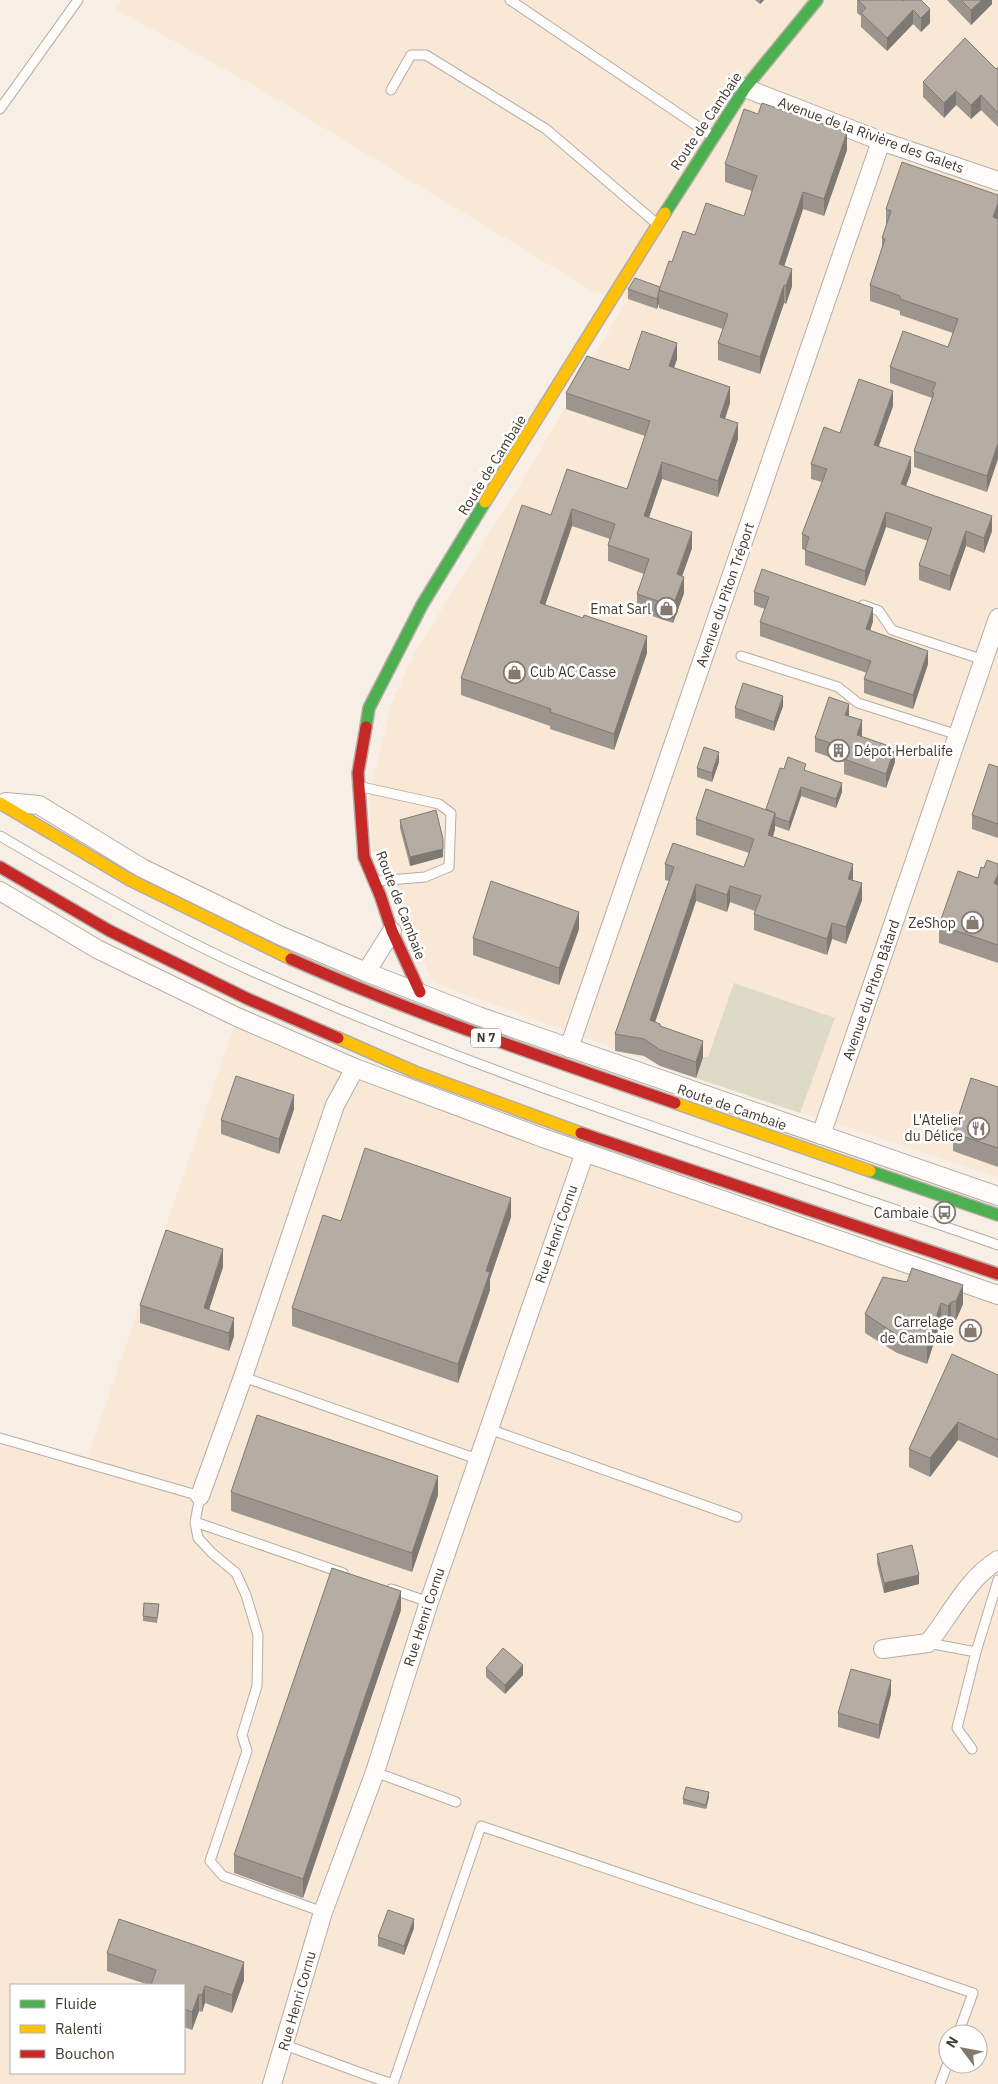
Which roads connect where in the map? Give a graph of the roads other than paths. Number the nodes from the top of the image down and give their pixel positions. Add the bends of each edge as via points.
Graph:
1 (78, 0) edge
2 (510, 0) edge
3 (817, 0) edge
4 (745, 88) junction
5 (391, 90) dead end
6 (0, 109) edge
7 (712, 136) junction
8 (881, 141) junction
9 (998, 181) edge
10 (658, 224) junction
11 (853, 602) edge
12 (998, 618) edge
13 (741, 656) dead end
14 (984, 660) junction
15 (958, 735) junction
16 (359, 786) junction
17 (0, 802) edge
18 (0, 836) edge
19 (0, 867) edge
20 (374, 881) junction
21 (0, 891) edge
22 (392, 931) junction
23 (366, 972) junction
24 (420, 992) junction
25 (569, 1048) junction
26 (355, 1068) junction
27 (821, 1135) junction
28 (585, 1152) junction
29 (998, 1196) edge
30 (998, 1215) edge
31 (998, 1245) edge
32 (998, 1274) edge
33 (998, 1295) edge
34 (243, 1377) junction
35 (488, 1428) junction
36 (0, 1438) edge
37 (477, 1459) junction
38 (200, 1496) junction
39 (737, 1517) dead end
40 (195, 1522) junction
41 (998, 1560) edge
42 (354, 1576) edge
43 (998, 1580) edge
44 (382, 1586) edge
45 (429, 1602) junction
46 (928, 1643) junction
47 (883, 1649) dead end
48 (976, 1652) junction
49 (972, 1749) dead end
50 (375, 1772) junction
51 (456, 1802) dead end
52 (323, 1912) junction
53 (961, 2024) edge
54 (285, 2045) junction
55 (272, 2084) edge
56 (393, 2084) edge

1 - 6 lane
2 - 7 lane
3 - 4 main road, Route de Cambaie
4 - 7 main road, Route de Cambaie
4 - 8 street, Avenue de la Rivière des Galets
5 - 10 lane via 412,55 426,55 546,129
7 - 10 main road, Route de Cambaie
8 - 9 street, Avenue de la Rivière des Galets
8 - 25 street, Avenue du Piton Tréport
10 - 16 main road, Route de Cambaie via 422,605 369,708 358,773
11 - 14 lane via 879,611 892,630
12 - 14 street, Avenue du Piton Bâtard
13 - 15 lane via 838,687 858,703
14 - 15 street, Avenue du Piton Bâtard
15 - 27 street, Avenue du Piton Bâtard
16 - 20 main road, Route de Cambaie via 364,857
16 - 20 lane via 439,804 451,813 449,867 425,877
17 - 23 street via 38,805 142,868 280,935
17 - 30 main road, Route de Cambaie / N 7 via 130,880 349,985 487,1038
18 - 31 lane via 114,903 261,975 384,1028 528,1083
19 - 32 main road via 110,931 248,999 415,1072 555,1124
20 - 22 main road, Route de Cambaie
21 - 26 street via 97,949 238,1017
22 - 23 street
22 - 24 main road, Route de Cambaie
23 - 24 street
24 - 25 street
25 - 27 street
26 - 28 street
26 - 34 street via 335,1106
27 - 29 street
28 - 33 street
28 - 35 street, Rue Henri Cornu
34 - 37 lane
34 - 38 street
35 - 37 street, Rue Henri Cornu
35 - 39 lane
36 - 38 lane
37 - 45 street, Rue Henri Cornu
38 - 40 lane
40 - 42 lane
40 - 52 lane via 198,1538 236,1573 258,1635 257,1686 242,1736 247,1751 210,1861 223,1876
41 - 46 street via 986,1568 957,1600
43 - 48 lane
44 - 45 lane
45 - 50 street, Rue Henri Cornu
46 - 47 street
46 - 48 lane
48 - 49 lane via 957,1728
50 - 51 lane
50 - 52 street, Rue Henri Cornu
52 - 54 street, Rue Henri Cornu
53 - 56 lane via 972,1993 481,1826
54 - 55 street, Rue Henri Cornu
54 - 56 lane

